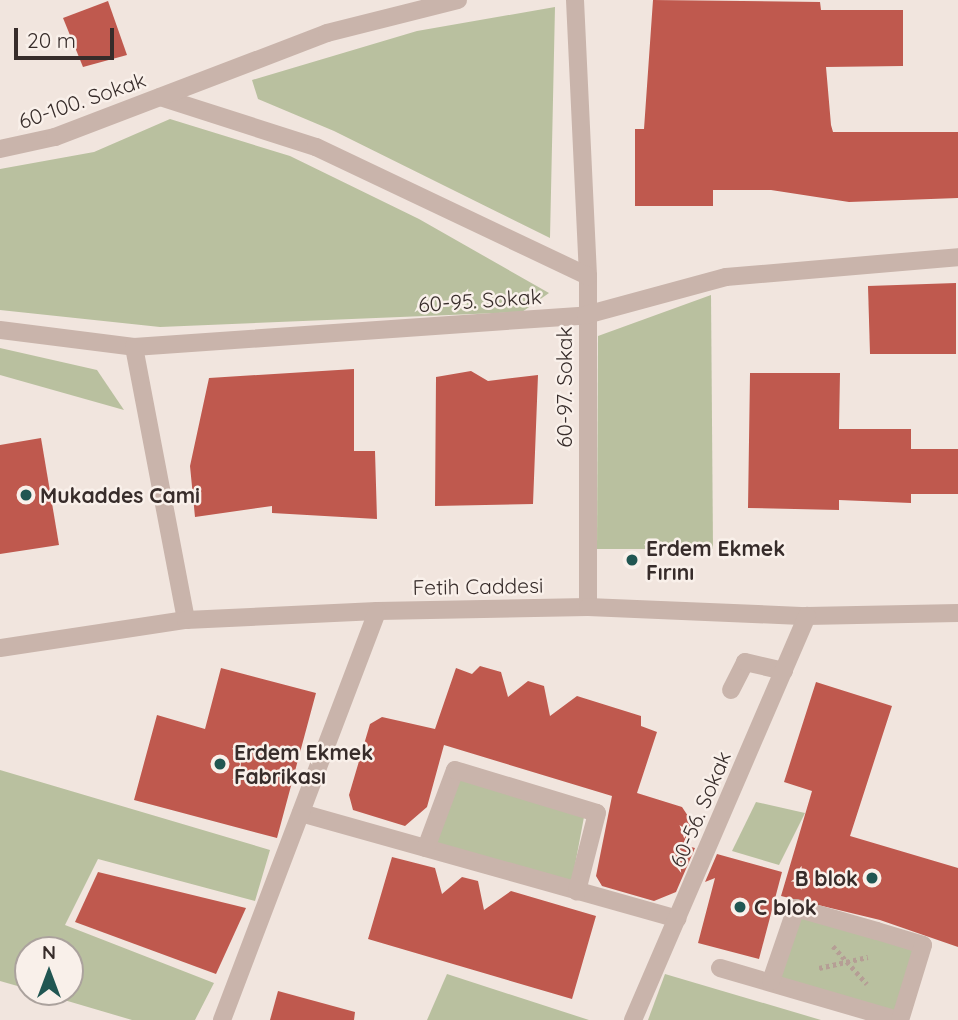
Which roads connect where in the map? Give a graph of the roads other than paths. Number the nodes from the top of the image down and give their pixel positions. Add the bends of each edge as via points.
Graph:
1 (458, 0) edge
2 (575, 0) edge
3 (160, 97) junction
4 (0, 149) edge
5 (958, 257) edge
6 (589, 276) junction
7 (586, 315) junction
8 (0, 330) edge
9 (134, 347) junction
10 (588, 607) junction
11 (377, 611) junction
12 (958, 612) edge
13 (807, 616) junction
14 (186, 620) junction
15 (0, 648) edge
16 (784, 671) junction
17 (731, 690) dead end
18 (301, 813) junction
19 (426, 848) junction
20 (577, 891) junction
21 (677, 919) junction
22 (720, 968) dead end
23 (771, 981) junction
24 (222, 1020) edge
25 (633, 1020) edge
26 (899, 1020) edge

1 - 3 street, 60-100. Sokak via 327,33
2 - 6 street, 60-97. Sokak
3 - 4 street, 60-100. Sokak via 55,137
3 - 6 street via 316,147
5 - 7 street, 60-95. Sokak via 726,277
6 - 7 street, 60-97. Sokak
7 - 9 street, 60-95. Sokak
7 - 10 street, 60-97. Sokak
8 - 9 street, 60-95. Sokak
9 - 14 street
10 - 11 street, Fetih Caddesi
10 - 13 street, Fetih Caddesi
11 - 14 street, Fetih Caddesi
11 - 18 street
12 - 13 street, Fetih Caddesi
13 - 16 street, 60-56. Sokak
14 - 15 street, Fetih Caddesi
16 - 17 street via 745,662
16 - 21 street, 60-56. Sokak
18 - 19 street
18 - 24 street
19 - 20 street
19 - 20 street via 455,769 597,813
20 - 21 street
21 - 25 street, 60-56. Sokak
22 - 23 street
23 - 26 street
23 - 26 street via 796,908 923,945

